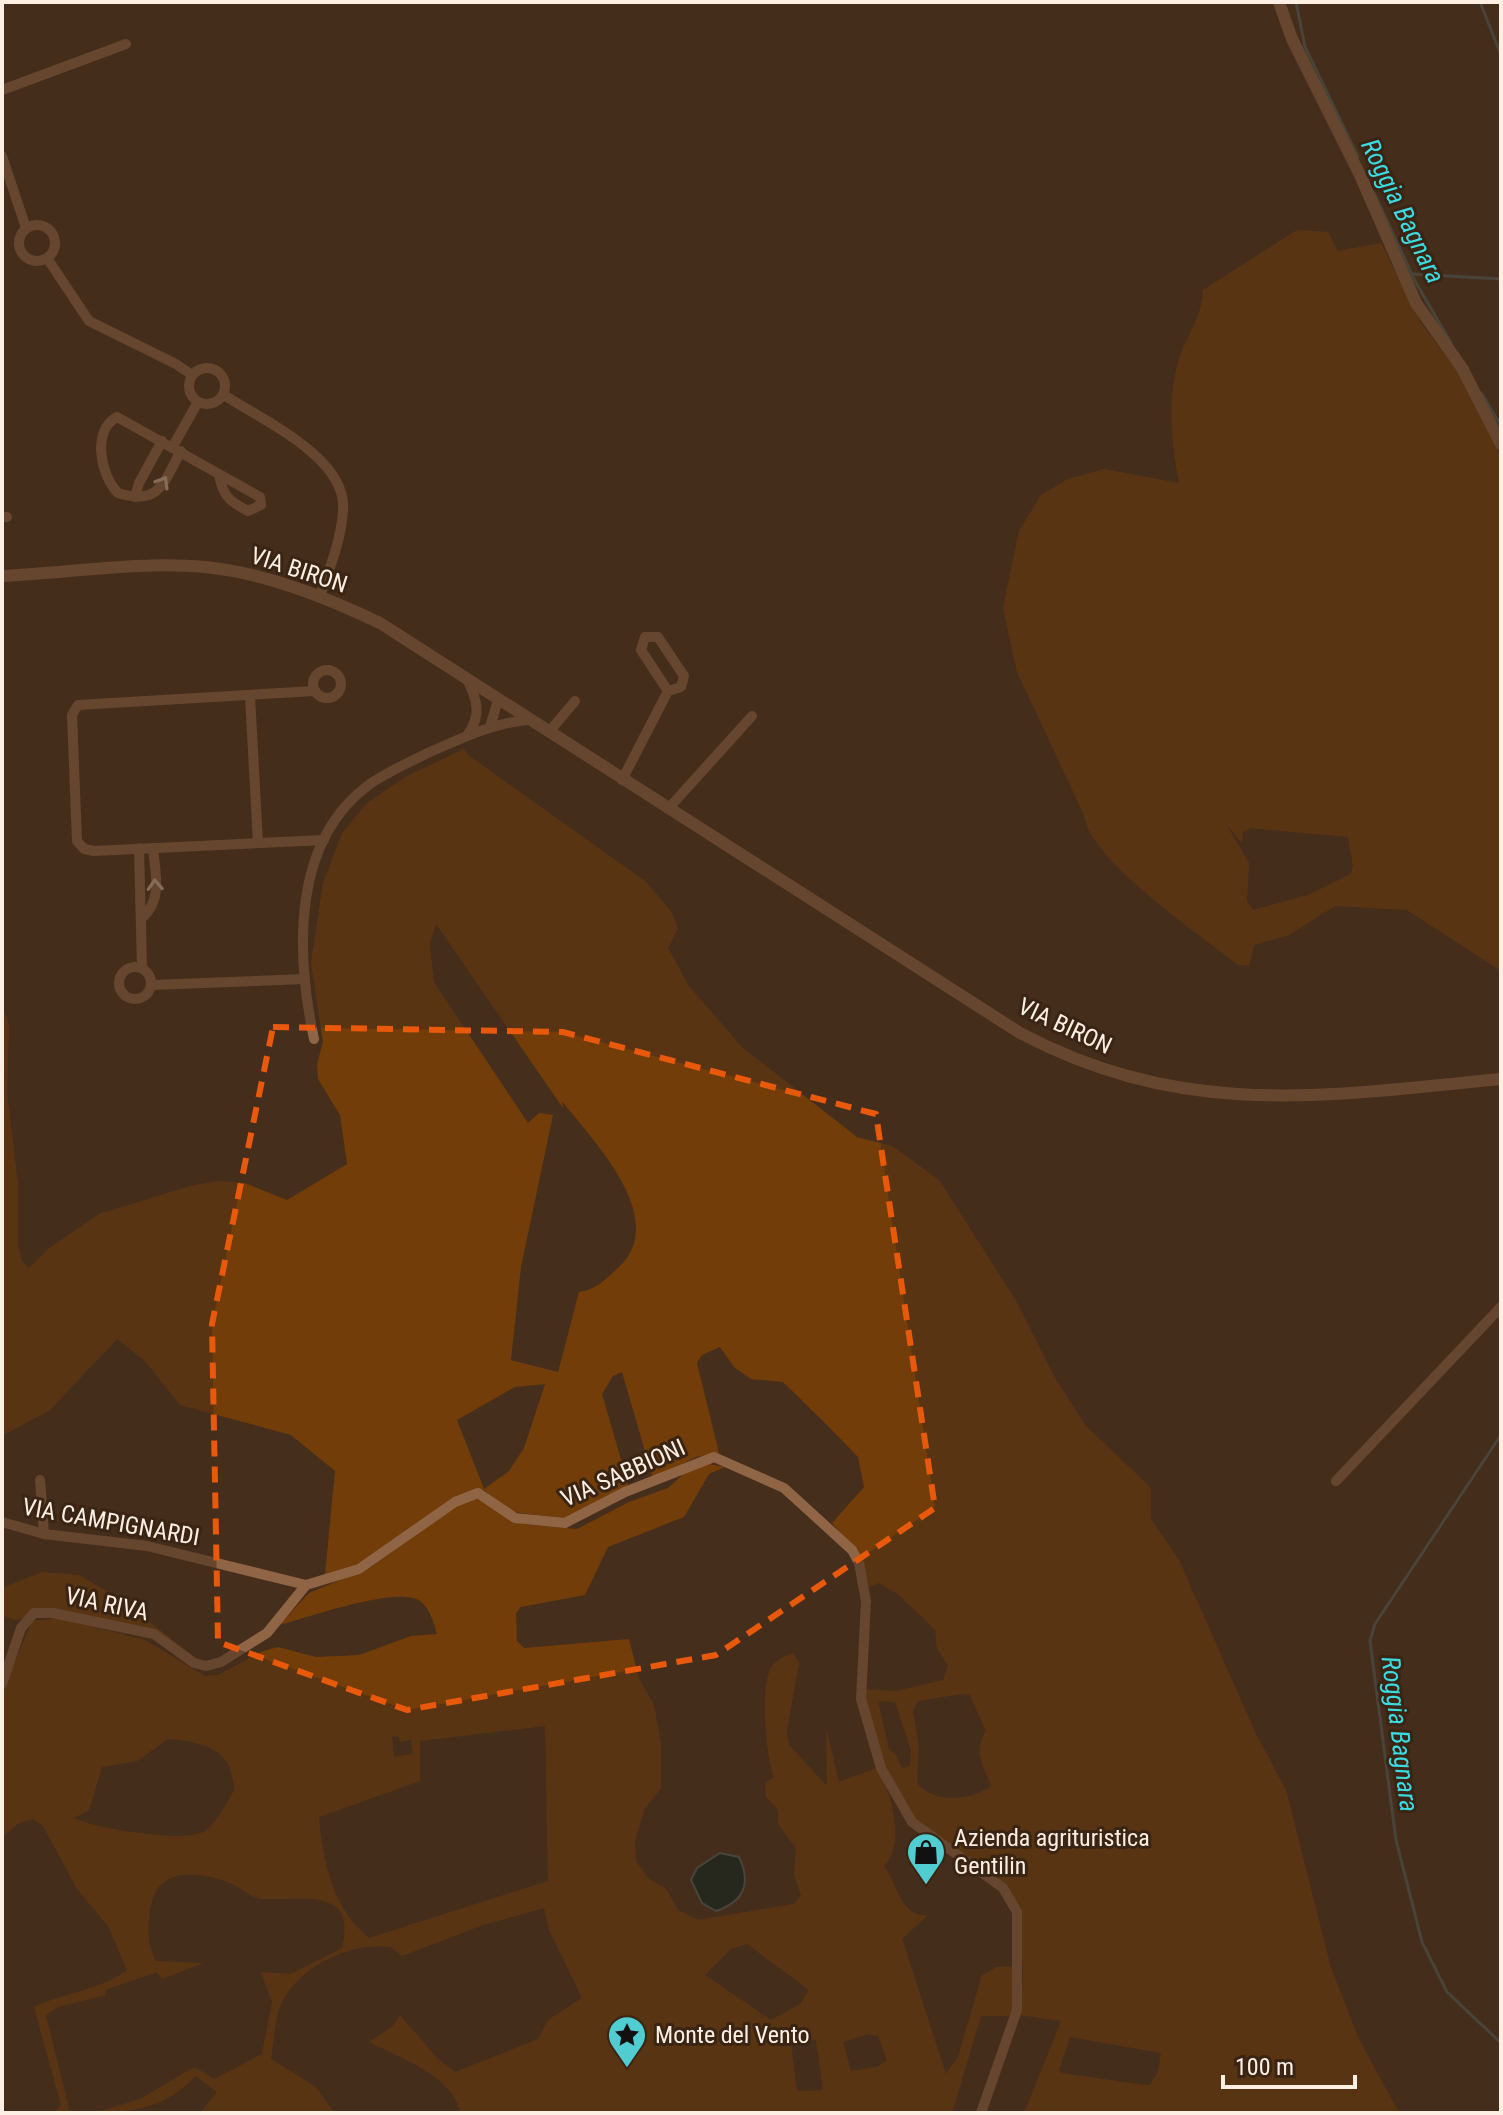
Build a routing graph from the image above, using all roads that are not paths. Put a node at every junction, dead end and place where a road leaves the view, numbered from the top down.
1 (1279, 2) edge
2 (126, 44) dead end
3 (2, 90) edge
4 (2, 156) edge
5 (26, 228) junction
6 (47, 258) junction
7 (192, 375) junction
8 (224, 395) junction
9 (198, 402) junction
10 (162, 441) junction
11 (1501, 444) edge
12 (177, 449) junction
13 (219, 475) dead end
14 (135, 497) junction
15 (2, 576) edge
16 (320, 595) junction
17 (466, 679) junction
18 (315, 691) dead end
19 (668, 691) junction
20 (250, 696) junction
21 (498, 700) junction
22 (575, 701) dead end
23 (478, 716) junction
24 (752, 716) dead end
25 (528, 720) junction
26 (490, 727) junction
27 (549, 732) junction
28 (467, 736) junction
29 (622, 780) junction
30 (668, 809) junction
31 (324, 840) junction
32 (258, 843) junction
33 (139, 848) junction
34 (153, 848) junction
35 (143, 917) junction
36 (142, 968) junction
37 (305, 979) junction
38 (152, 985) junction
39 (314, 1039) dead end
40 (1501, 1079) edge
41 (1501, 1307) edge
42 (40, 1480) dead end
43 (1336, 1481) dead end
44 (2, 1522) edge
45 (44, 1534) junction
46 (306, 1585) junction
47 (2, 1684) edge
48 (981, 2113) edge

1 - 11 street
2 - 3 street
4 - 5 street
5 - 6 street
5 - 6 street
6 - 7 street
7 - 8 street
7 - 9 street
8 - 9 street
8 - 16 street
9 - 12 street
10 - 12 street
10 - 14 street
10 - 14 street
12 - 13 street
14 -> 12 street
15 - 16 street, VIA BIRON
16 - 17 street, VIA BIRON
17 - 21 street, VIA BIRON
17 - 23 street
18 - 20 street
19 - 19 street
19 - 29 street
20 - 32 street
20 - 33 street
21 - 23 street
21 - 25 street, VIA BIRON
21 - 26 street
22 - 27 street
23 - 28 street
24 - 30 street
25 - 26 street
25 - 27 street, VIA BIRON
26 - 28 street
27 - 29 street, VIA BIRON
28 - 31 street
29 - 30 street, VIA BIRON
30 - 40 street, VIA BIRON
31 - 32 street
31 - 37 street
32 - 34 street
33 - 34 street
33 - 35 street
35 -> 34 street
35 - 36 street
36 - 38 street
36 - 38 street
37 - 38 street
37 - 39 street
41 - 43 street
42 - 45 street
44 - 45 street, VIA CAMPIGNARDI
45 - 46 street, VIA CAMPIGNARDI
46 - 47 street, VIA RIVA
46 - 48 street, VIA SABBIONI

